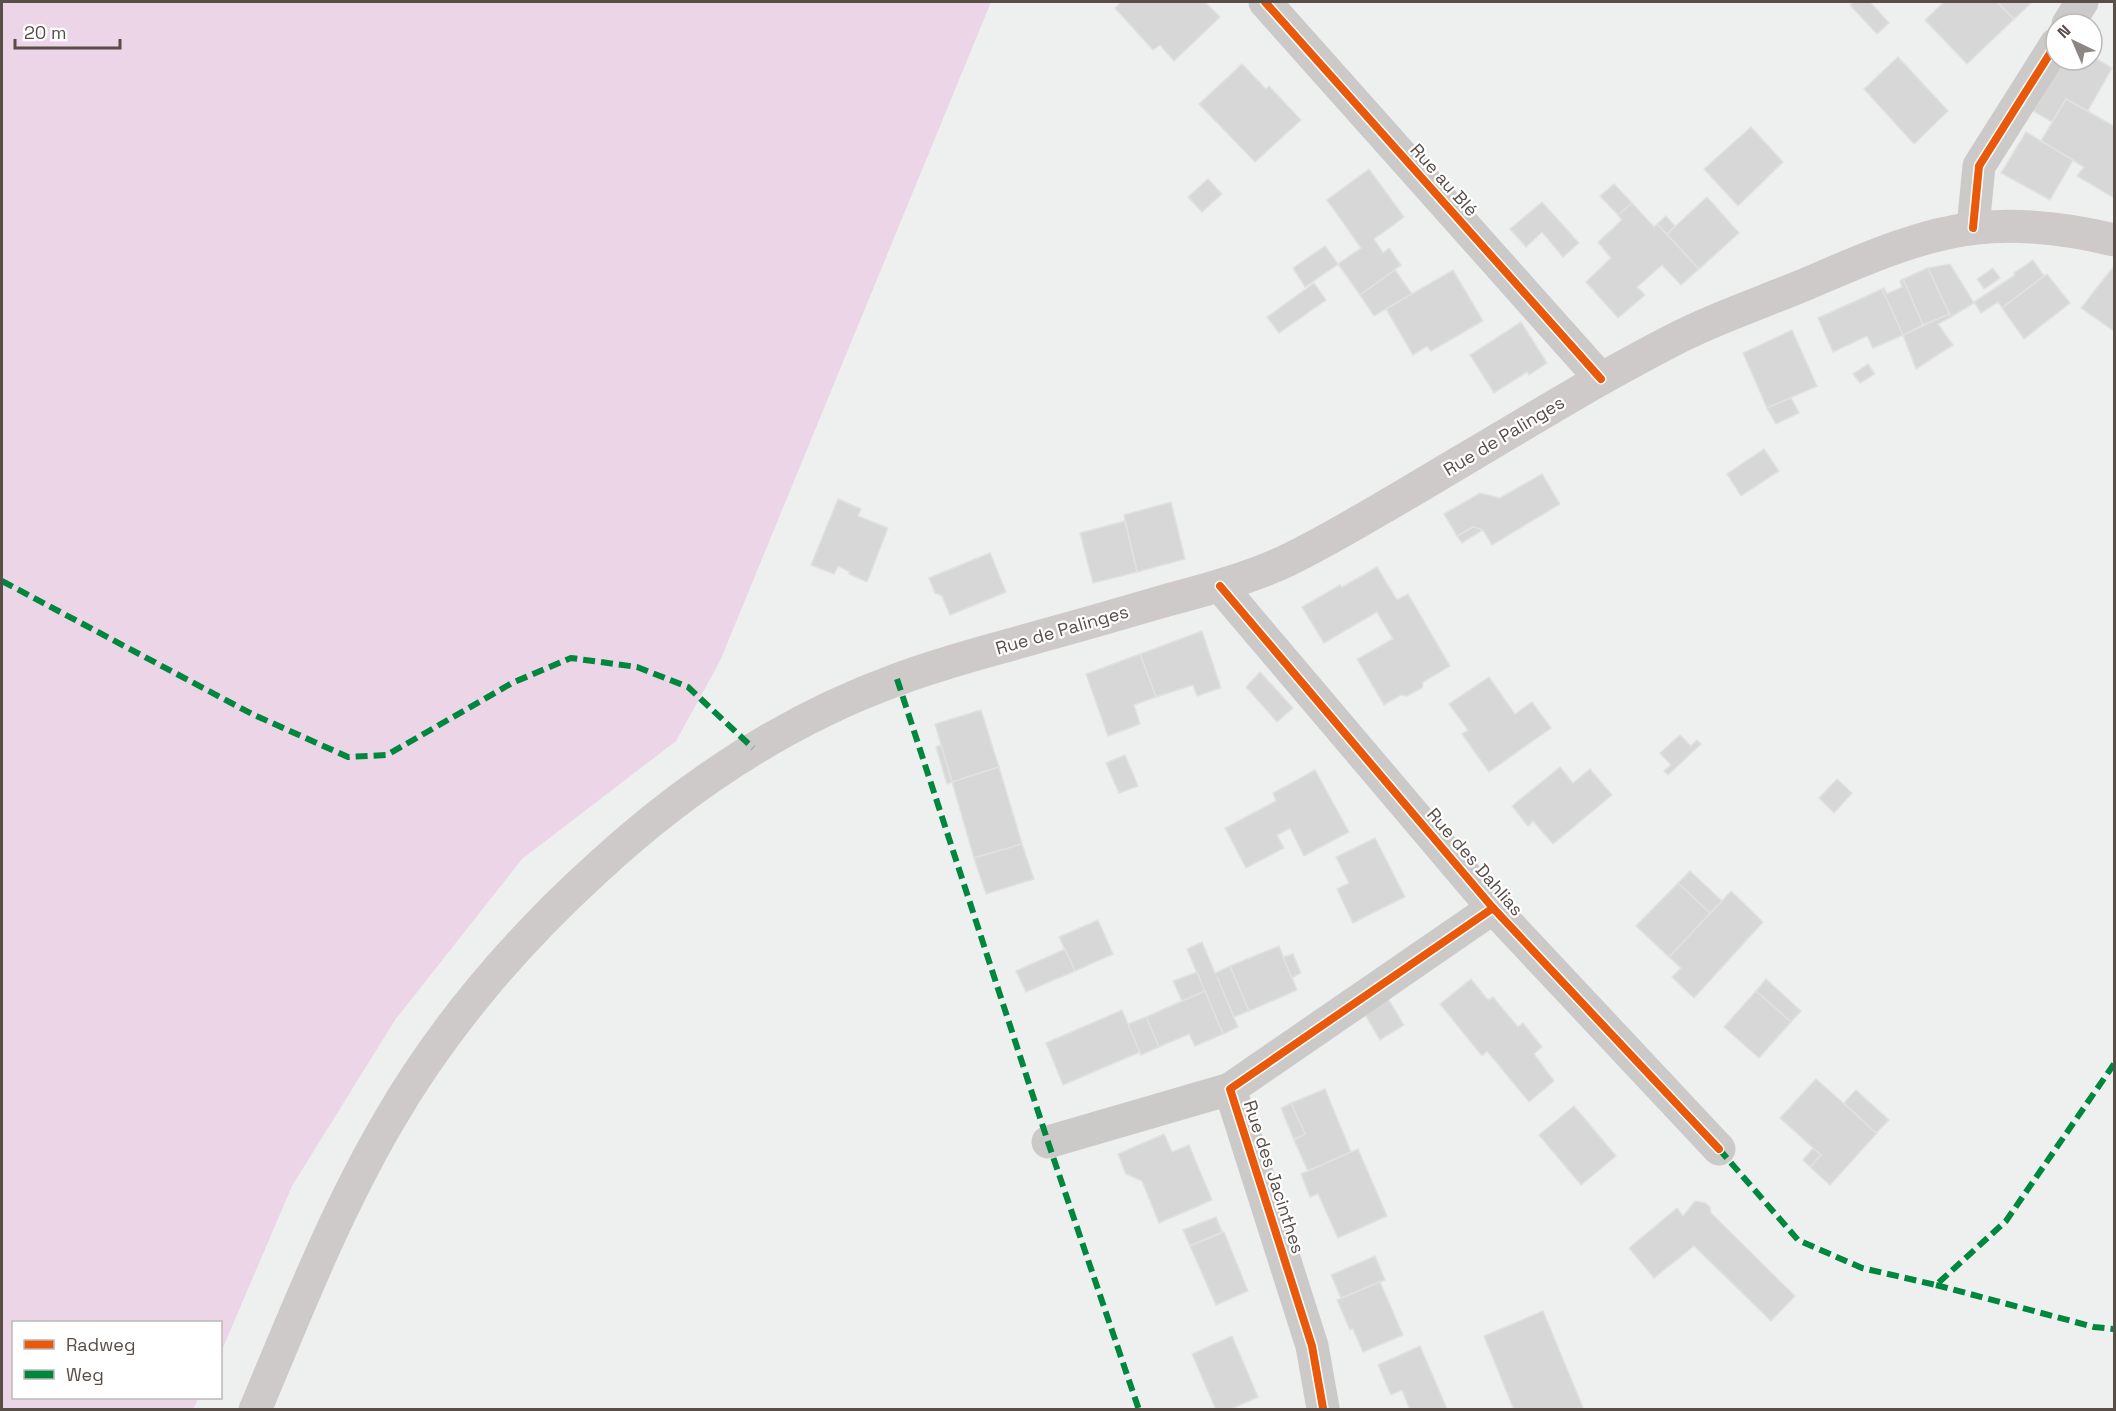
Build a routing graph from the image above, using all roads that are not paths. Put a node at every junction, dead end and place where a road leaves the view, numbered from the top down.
1 (1265, 2) edge
2 (2044, 63) edge
3 (1974, 228) junction
4 (2115, 240) edge
5 (1601, 379) junction
6 (1220, 586) junction
7 (1493, 908) junction
8 (1230, 1089) junction
9 (1048, 1142) dead end
10 (1719, 1149) dead end
11 (1323, 1408) dead end
12 (255, 1410) edge

1 - 5 street, Rue au Blé
2 - 3 street
3 - 4 main road, Rue de Palinges
3 - 5 main road, Rue de Palinges
5 - 6 main road, Rue de Palinges
6 - 7 street, Rue des Dahlias
6 - 12 main road, Rue de Palinges
7 - 8 street, Rue des Jacinthes
7 - 10 street, Rue des Dahlias
8 - 9 street, Rue des Jacinthes
8 - 11 street, Rue des Jacinthes

